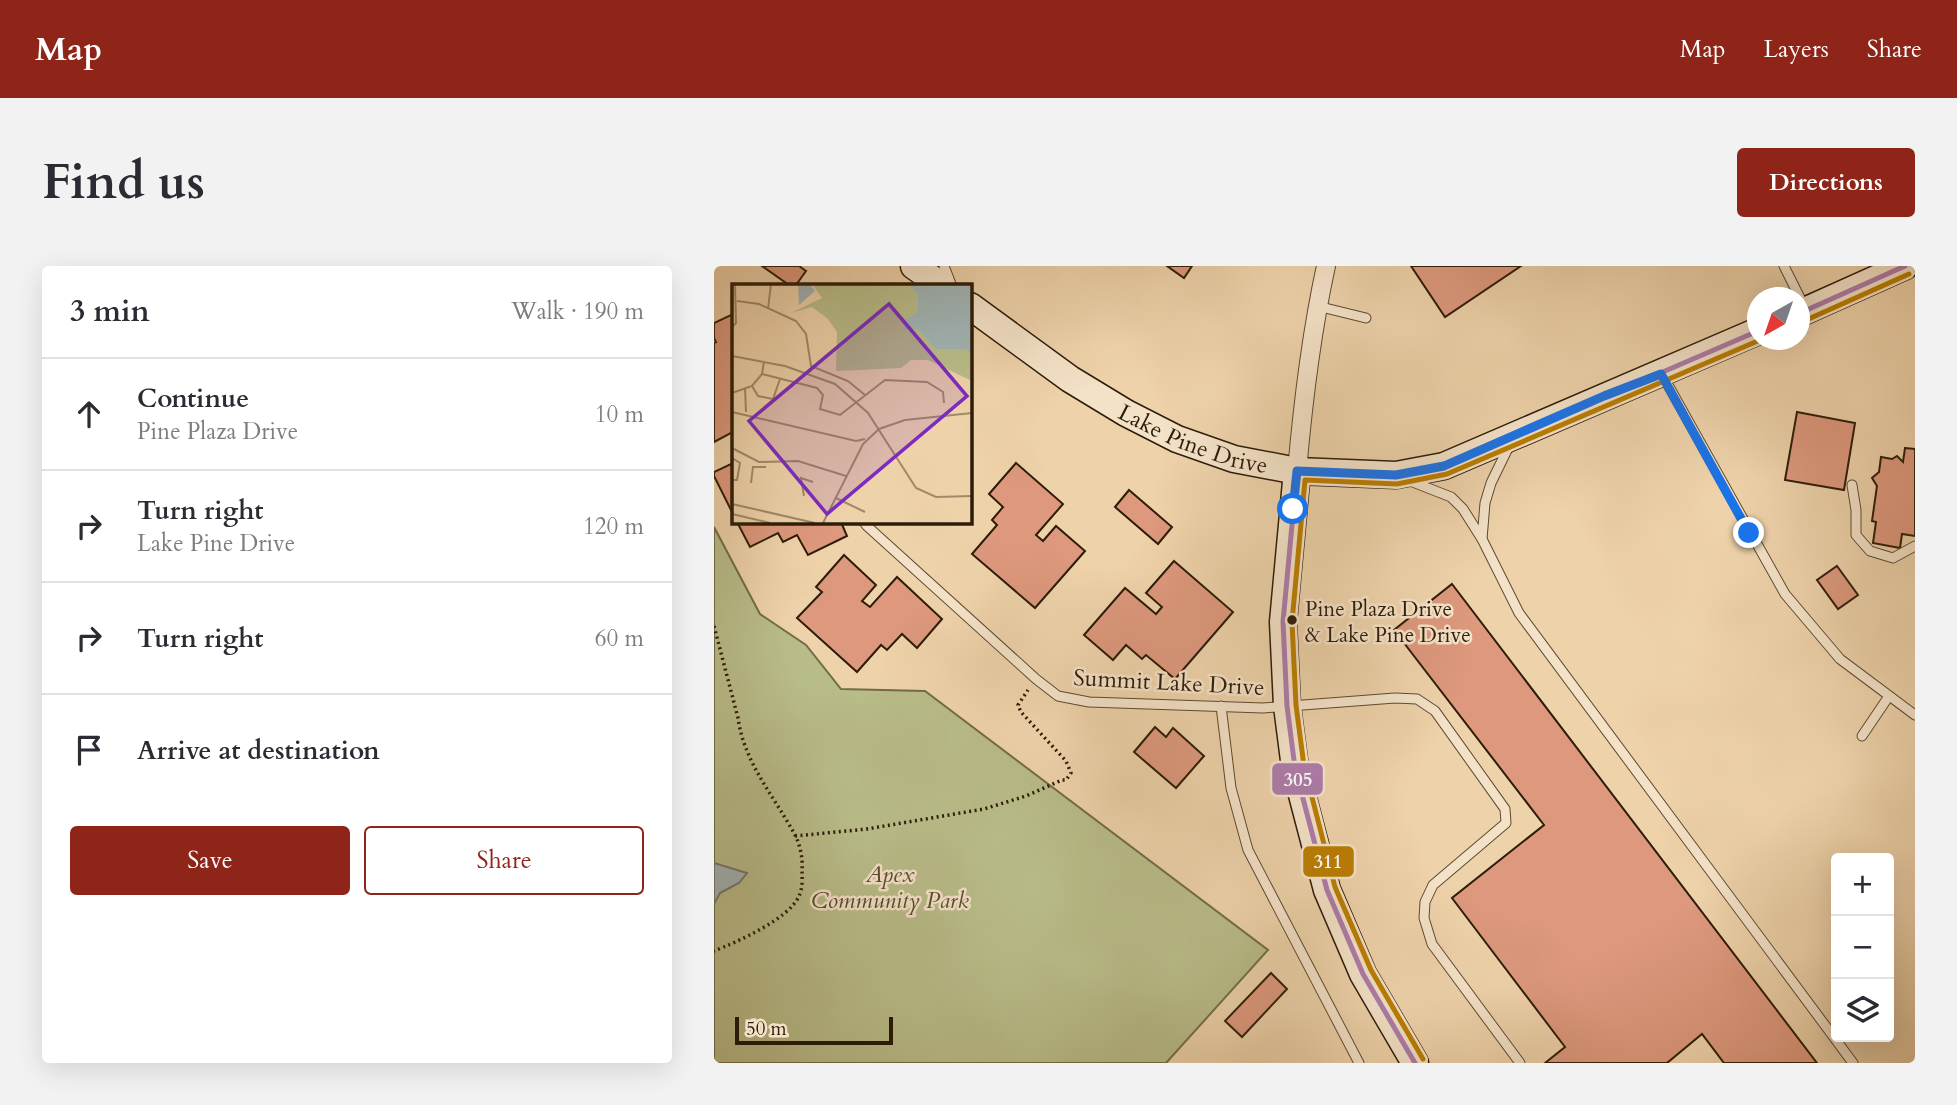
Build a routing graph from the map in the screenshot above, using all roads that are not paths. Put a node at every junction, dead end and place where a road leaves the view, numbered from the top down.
1 (914, 266) edge
2 (944, 266) edge
3 (1326, 266) edge
4 (1784, 266) edge
5 (1905, 266) edge
6 (940, 284) edge
7 (952, 284) edge
8 (1793, 287) edge
9 (1317, 306) junction
10 (971, 307) edge
11 (1810, 308) edge
12 (1366, 318) dead end
13 (1747, 336) edge
14 (1661, 374) junction
15 (1514, 437) junction
16 (1297, 471) junction
17 (1396, 475) junction
18 (1852, 485) dead end
19 (865, 523) edge
20 (1482, 538) junction
21 (1915, 546) edge
22 (1889, 696) junction
23 (1221, 706) junction
24 (1287, 706) junction
25 (1915, 715) edge
26 (1861, 736) dead end
27 (1359, 1063) edge
28 (1415, 1063) edge
29 (1520, 1063) edge
30 (1853, 1063) edge

1 - 6 main road
2 - 7 lane
3 - 9 street
4 - 8 lane
5 - 11 main road
9 - 12 lane
9 - 16 street
10 - 16 main road, Lake Pine Drive
13 - 14 main road, Lake Pine Drive
14 - 15 main road, Lake Pine Drive
14 - 22 lane
15 - 17 main road, Lake Pine Drive
15 - 20 lane
16 - 17 main road, Lake Pine Drive
16 - 24 main road
17 - 20 lane
18 - 21 lane
19 - 23 lane, Summit Lake Drive
20 - 30 lane
22 - 25 lane
22 - 26 lane
23 - 24 lane, Summit Lake Drive
23 - 27 lane
24 - 28 main road
24 - 29 lane, Summit Lake Drive

